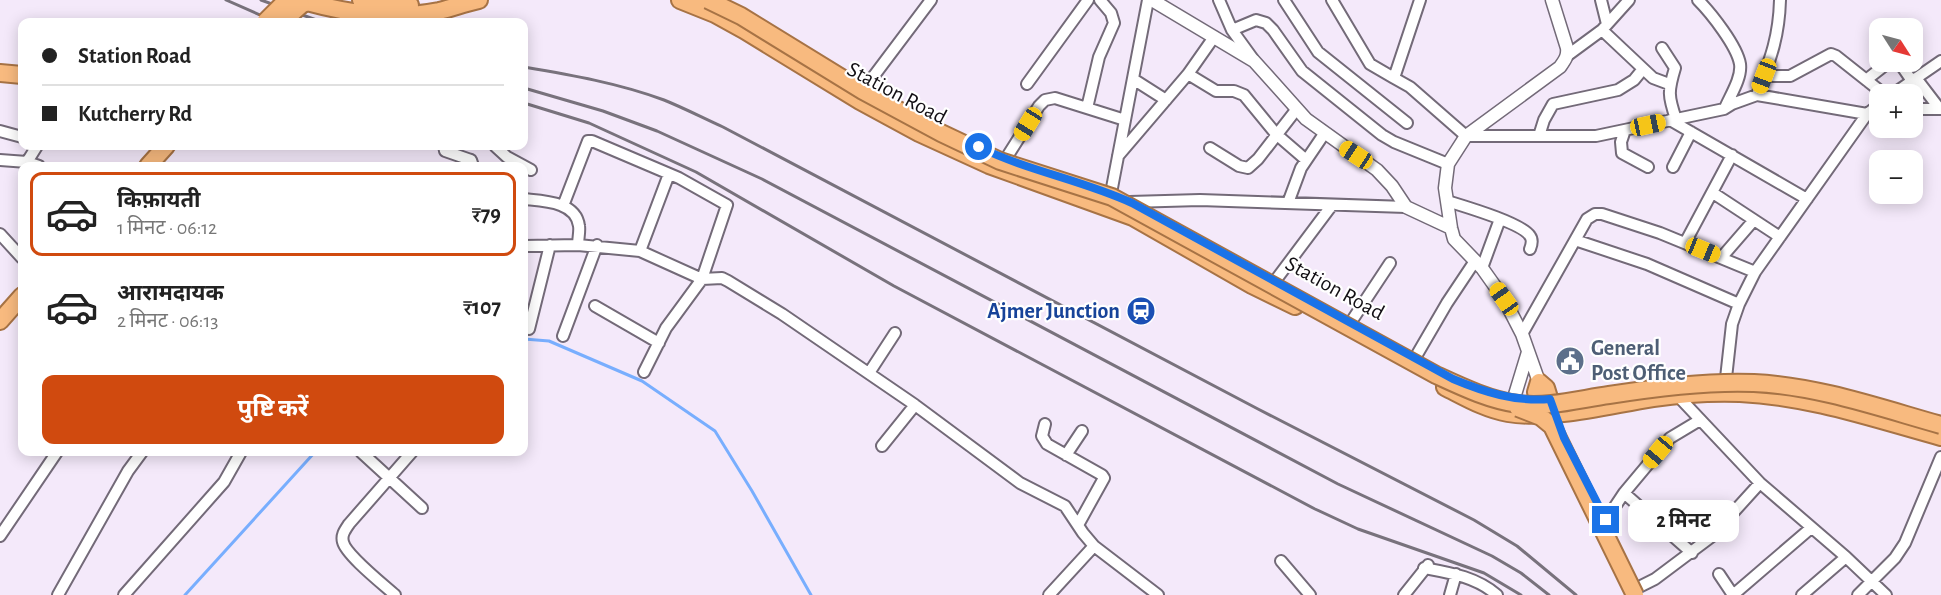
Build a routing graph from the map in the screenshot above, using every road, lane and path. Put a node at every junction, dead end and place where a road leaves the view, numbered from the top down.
1 (361, 0) edge
2 (440, 0) edge
3 (479, 0) edge
4 (680, 0) edge
5 (693, 0) edge
6 (708, 0) edge
7 (722, 0) edge
8 (931, 0) edge
9 (1088, 0) edge
10 (1100, 0) edge
11 (1150, 0) edge
12 (1219, 0) edge
13 (1284, 0) edge
14 (1332, 0) edge
15 (1420, 0) edge
16 (1552, 0) edge
17 (1601, 0) edge
18 (1629, 0) edge
19 (1698, 0) edge
20 (1780, 0) edge
21 (301, 3) edge
22 (273, 18) edge
23 (286, 18) edge
24 (1604, 27) junction
25 (1233, 30) junction
26 (1214, 37) junction
27 (1662, 48) dead end
28 (1568, 55) junction
29 (1254, 61) junction
30 (1941, 61) edge
31 (1643, 69) junction
32 (1876, 72) edge
33 (1907, 72) edge
34 (0, 73) edge
35 (1188, 74) junction
36 (18, 75) edge
37 (1764, 76) junction
38 (1394, 78) junction
39 (1132, 80) junction
40 (1866, 80) junction
41 (1914, 80) junction
42 (1027, 84) dead end
43 (1670, 84) junction
44 (1871, 84) edge
45 (1908, 84) edge
46 (867, 85) junction
47 (1757, 95) junction
48 (1166, 100) junction
49 (1087, 108) junction
50 (1724, 109) junction
51 (1923, 109) edge
52 (1940, 109) edge
53 (1296, 110) junction
54 (1867, 114) joint
55 (1125, 120) junction
56 (1673, 120) junction
57 (1407, 123) dead end
58 (1625, 130) junction
59 (0, 131) edge
60 (1691, 132) junction
61 (1276, 134) junction
62 (1324, 134) junction
63 (18, 136) edge
64 (1466, 136) junction
65 (1539, 136) junction
66 (1210, 148) dead end
67 (34, 150) edge
68 (162, 150) edge
69 (445, 150) edge
70 (500, 150) edge
71 (1732, 155) junction
72 (1117, 157) junction
73 (1305, 159) junction
74 (0, 160) edge
75 (1005, 160) junction
76 (27, 162) joint
77 (152, 162) edge
78 (472, 162) edge
79 (517, 162) edge
80 (1448, 164) junction
81 (1648, 167) dead end
82 (1673, 167) dead end
83 (528, 168) edge
84 (531, 170) dead end
85 (669, 174) junction
86 (1111, 193) junction
87 (1713, 193) junction
88 (528, 199) edge
89 (1807, 199) junction
90 (1447, 201) junction
91 (1130, 202) junction
92 (1288, 203) junction
93 (1332, 205) junction
94 (563, 206) junction
95 (1406, 207) junction
96 (1500, 219) junction
97 (1754, 220) junction
98 (1451, 228) junction
99 (0, 234) edge
100 (1780, 237) junction
101 (1575, 240) junction
102 (1685, 243) junction
103 (578, 244) junction
104 (550, 245) junction
105 (597, 245) junction
106 (528, 246) edge
107 (1530, 249) dead end
108 (640, 251) junction
109 (18, 254) edge
110 (1721, 258) junction
111 (1390, 263) dead end
112 (1479, 265) junction
113 (1755, 272) junction
114 (702, 279) junction
115 (1275, 281) junction
116 (18, 301) edge
117 (1739, 304) junction
118 (595, 306) dead end
119 (0, 321) edge
120 (1351, 322) junction
121 (529, 329) dead end
122 (895, 333) dead end
123 (1522, 334) junction
124 (563, 336) dead end
125 (659, 344) junction
126 (1528, 352) junction
127 (1415, 358) junction
128 (644, 372) dead end
129 (869, 373) junction
130 (1539, 382) joint
131 (1725, 386) junction
132 (1678, 396) junction
133 (915, 405) junction
134 (1512, 406) junction
135 (1543, 408) junction
136 (1700, 420) junction
137 (1941, 423) edge
138 (1045, 424) dead end
139 (1082, 431) dead end
140 (1941, 432) edge
141 (1941, 437) edge
142 (882, 446) dead end
143 (1066, 455) junction
144 (54, 456) edge
145 (139, 456) edge
146 (239, 456) edge
147 (365, 456) edge
148 (409, 456) edge
149 (1941, 457) edge
150 (389, 479) junction
151 (1760, 483) junction
152 (1624, 493) junction
153 (422, 508) dead end
154 (1606, 520) junction
155 (1078, 525) junction
156 (1811, 528) junction
157 (0, 536) edge
158 (1094, 546) junction
159 (1692, 553) junction
160 (1846, 557) junction
161 (1281, 561) dead end
162 (1456, 574) junction
163 (1719, 574) dead end
164 (1871, 582) junction
165 (1636, 593) edge
166 (58, 595) edge
167 (124, 595) edge
168 (395, 595) edge
169 (1049, 595) edge
170 (1158, 595) edge
171 (1310, 595) edge
172 (1404, 595) edge
173 (1450, 595) edge
174 (1497, 595) edge
175 (1733, 595) edge
176 (1802, 595) edge
177 (1857, 595) edge
178 (1886, 595) edge

1 - 2 highway
3 - 21 highway
4 - 134 highway, Station Road
5 - 135 highway, bridge
6 - 137 highway, bridge
7 - 46 highway, Station Road
8 - 46 street
9 - 42 street
10 - 49 street
11 - 26 street
11 - 39 street
12 - 25 street
13 - 57 street
14 - 38 street
15 - 38 street
16 - 28 street
17 - 24 street
18 - 24 street
19 - 50 street
20 - 37 street
21 - 22 highway, bridge
21 - 23 highway, bridge
24 - 28 street
24 - 31 street
25 - 29 street
25 - 80 street
26 - 29 street
26 - 35 street
27 - 43 street
28 - 64 street
29 - 53 street
30 - 41 street
31 - 43 street
31 - 65 street
32 - 40 street
33 - 41 street
34 - 36 highway
35 - 48 street
35 - 61 street
37 - 40 street
37 - 47 street
38 - 64 street
39 - 48 street
39 - 55 street
40 - 44 street
41 - 45 street
41 - 52 street
43 - 56 street
46 - 75 highway, Station Road
47 - 50 street
47 - 54 street
48 - 72 street
49 - 55 street
49 - 75 street
50 - 56 street
51 - 52 street
53 - 61 street
53 - 62 street
54 - 89 street
55 - 72 street
56 - 58 street
56 - 60 street
58 - 65 street
58 - 81 street
59 - 63 street
60 - 71 street
60 - 82 street
61 - 66 street
61 - 73 street
62 - 73 street
62 - 95 street
64 - 65 street
64 - 80 street
67 - 76 street
68 - 77 highway
69 - 78 street
70 - 79 street
71 - 87 street
71 - 89 street
72 - 86 street
73 - 92 street
74 - 76 street
75 - 86 highway, Station Road
80 - 90 street
83 - 84 street
85 - 94 street
85 - 108 street
85 - 114 street
86 - 91 highway, Station Road
87 - 97 street
87 - 102 street
88 - 94 street
89 - 100 street
90 - 96 street
90 - 98 street
91 - 92 street
91 - 115 highway, Station Road
92 - 93 street
93 - 95 street
93 - 115 street
94 - 103 street
95 - 98 street
96 - 107 street
96 - 112 street
97 - 100 street
97 - 110 street
98 - 112 street
99 - 109 street
100 - 113 street
101 - 102 street
101 - 117 street
101 - 123 street
102 - 110 street
103 - 104 street
103 - 105 street
104 - 106 street
104 - 121 street
105 - 108 street
105 - 124 street
108 - 114 street
110 - 113 street
111 - 120 street
112 - 123 street
112 - 127 street
113 - 117 street
114 - 125 street
114 - 129 street
115 - 120 highway, Station Road
116 - 119 highway
117 - 131 street
118 - 125 street
120 - 127 highway, Station Road
122 - 129 street
123 - 126 street
125 - 128 street
126 - 130 street
126 - 134 street
127 - 134 highway, Station Road
129 - 133 street
130 - 135 highway
131 - 132 highway
131 - 135 highway
131 - 137 highway
131 - 141 highway
132 - 135 highway
132 - 136 street
133 - 142 street
133 - 155 street
134 - 135 highway, Station Road
135 - 140 highway, bridge
135 - 154 highway
135 - 165 highway, bridge
136 - 151 street
136 - 152 street
138 - 143 street
139 - 143 street
143 - 155 street
144 - 157 street
145 - 166 street
146 - 167 street
147 - 150 street
148 - 150 street
149 - 164 street
150 - 153 street
150 - 168 street
151 - 156 street
151 - 159 street
152 - 154 street
152 - 159 street
154 - 165 highway
155 - 158 street
156 - 160 street
156 - 175 street
158 - 169 street
158 - 170 street
159 - 165 street
160 - 164 street
160 - 176 street
161 - 171 street
162 - 172 street
162 - 173 street
162 - 174 street
163 - 175 street
164 - 177 street
164 - 178 street

